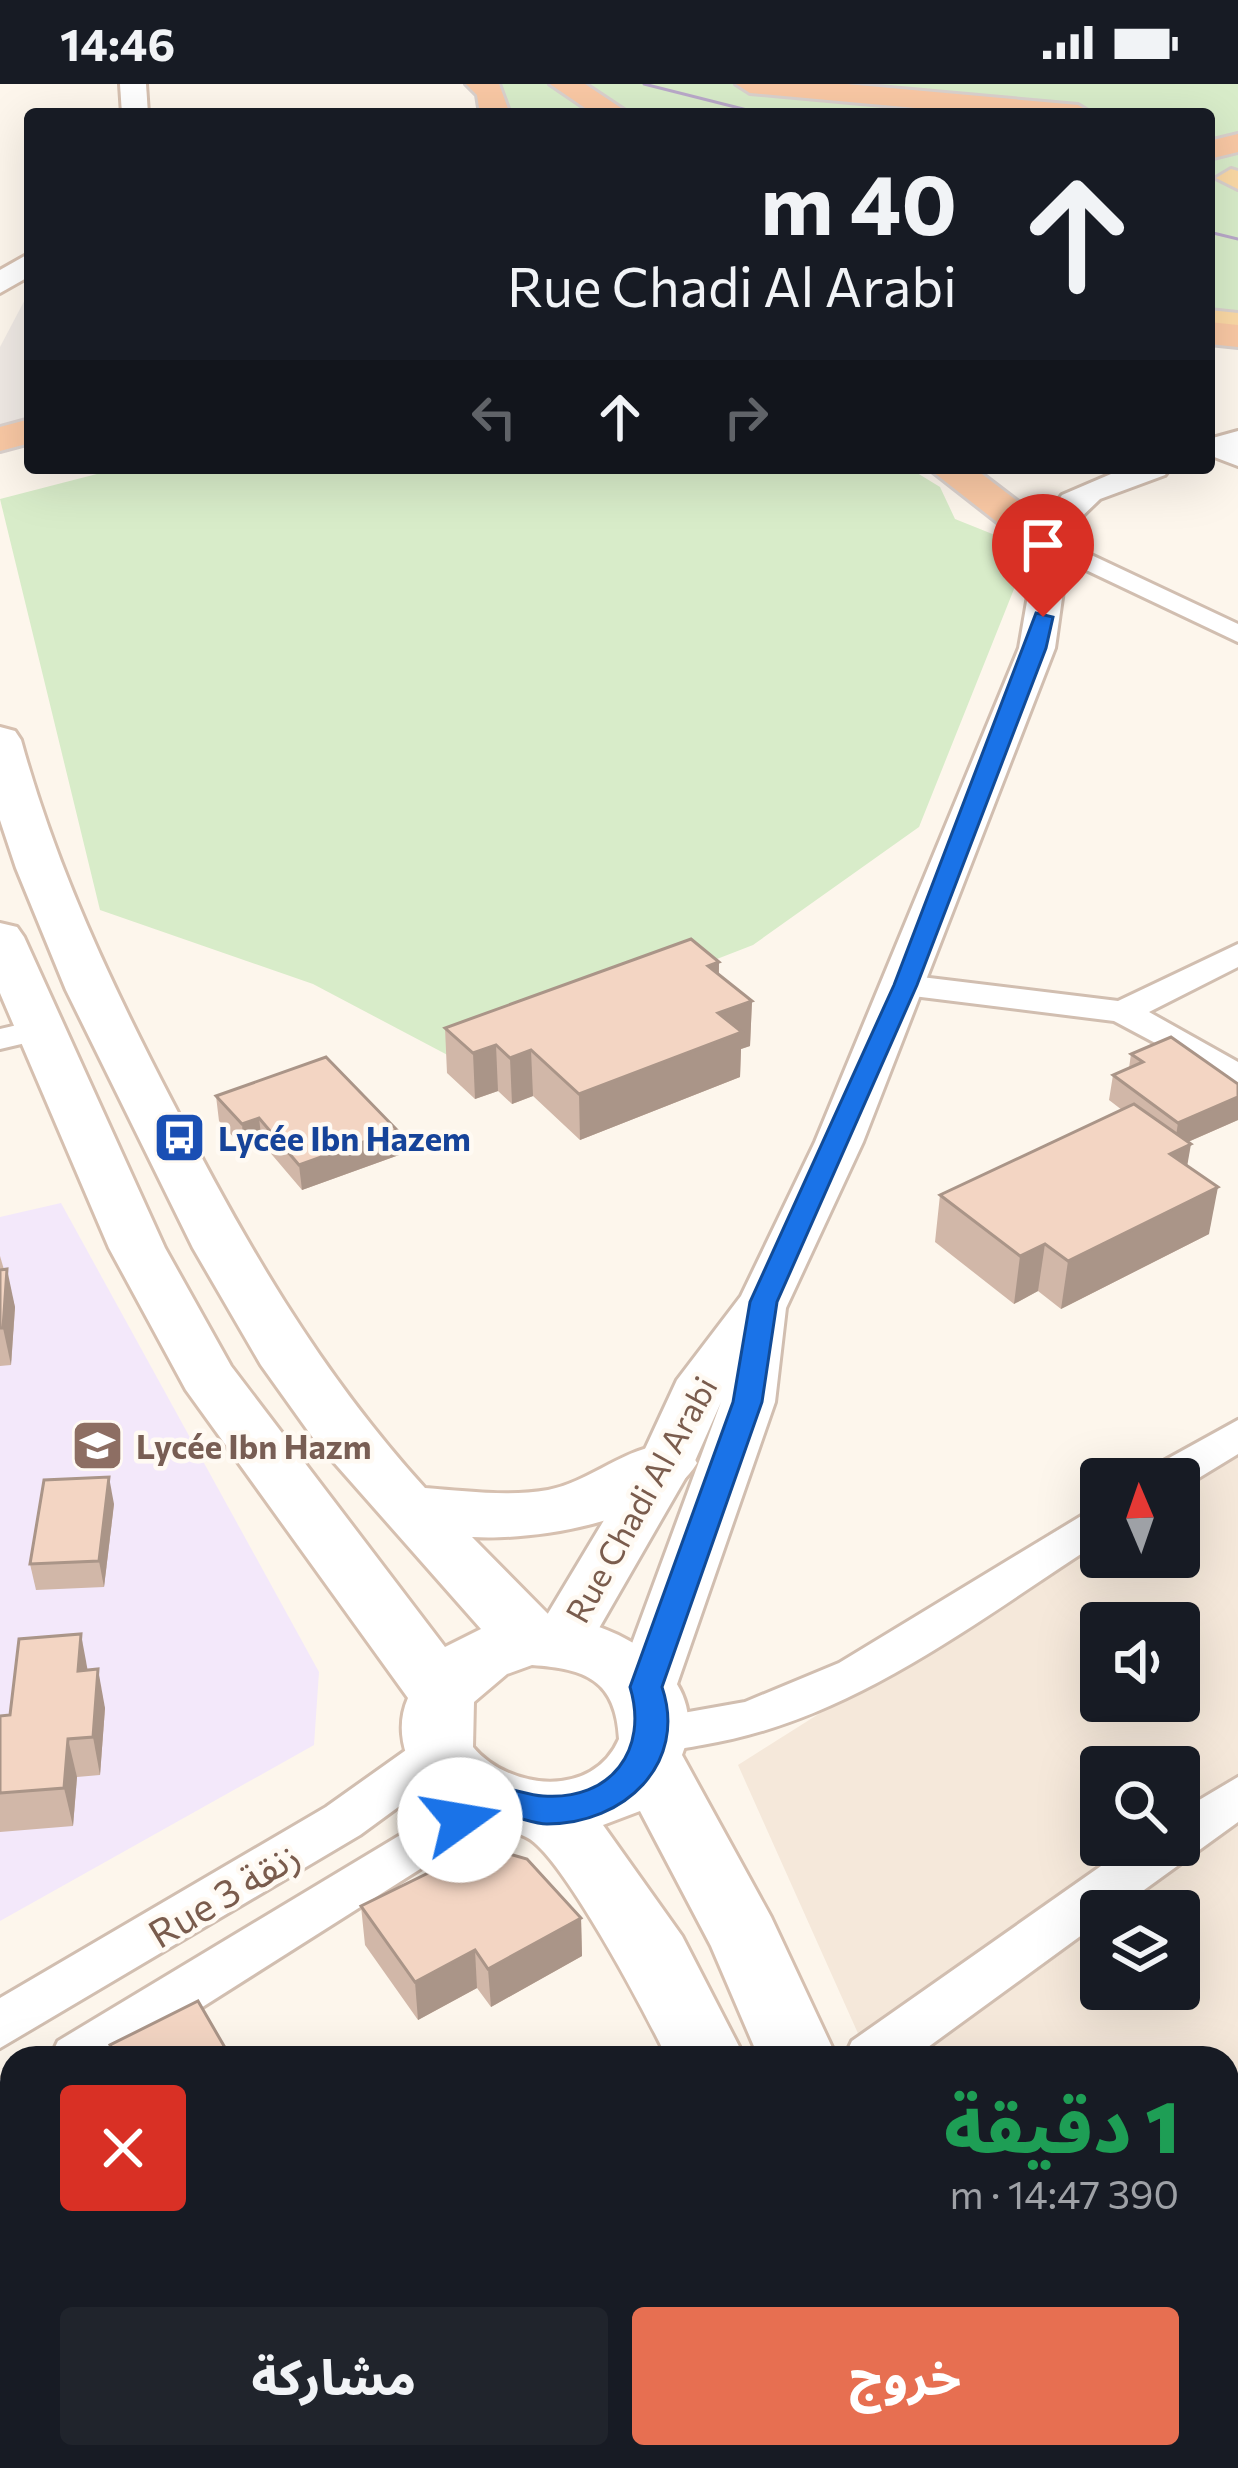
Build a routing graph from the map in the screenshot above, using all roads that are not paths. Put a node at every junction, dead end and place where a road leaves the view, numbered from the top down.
1 (564, 84) edge
2 (747, 84) edge
3 (605, 108) edge
4 (890, 108) edge
5 (1012, 108) edge
6 (956, 474) edge
7 (1140, 474) edge
8 (1053, 545) junction
9 (1238, 634) edge
10 (0, 740) edge
11 (0, 938) edge
12 (1238, 954) edge
13 (905, 985) junction
14 (1123, 1012) junction
15 (16, 1022) edge
16 (1238, 1076) edge
17 (764, 1302) junction
18 (1238, 1433) edge
19 (1199, 1458) edge
20 (666, 1463) junction
21 (412, 1509) junction
22 (1080, 1533) edge
23 (547, 1640) junction
24 (441, 1723) junction
25 (649, 1726) junction
26 (519, 1805) junction
27 (1140, 1866) edge
28 (0, 2026) edge
29 (98, 2046) edge
30 (701, 2046) edge
31 (793, 2046) edge
32 (888, 2046) edge

1 - 3 highway
2 - 4 highway
2 - 5 highway
6 - 8 highway
7 - 8 street, Rue Chadi Al Arabi
8 - 9 street
8 - 13 street, Rue Chadi Al Arabi
10 - 21 main road
11 - 15 main road
12 - 14 street
13 - 14 street
13 - 17 street, Rue Chadi Al Arabi
14 - 16 street
15 - 24 main road
17 - 20 street, Rue Chadi Al Arabi
17 - 25 street, Rue Chadi Al Arabi
18 - 19 street
20 - 21 main road
20 - 23 street, Rue Chadi Al Arabi
21 - 23 main road
22 - 25 street
23 - 24 main road
23 - 25 main road
24 - 26 main road
24 - 28 street, Rue 3 زنقة
25 - 26 main road
25 - 31 main road
26 - 29 street, Rue 3 زنقة
26 - 30 main road
27 - 32 street

